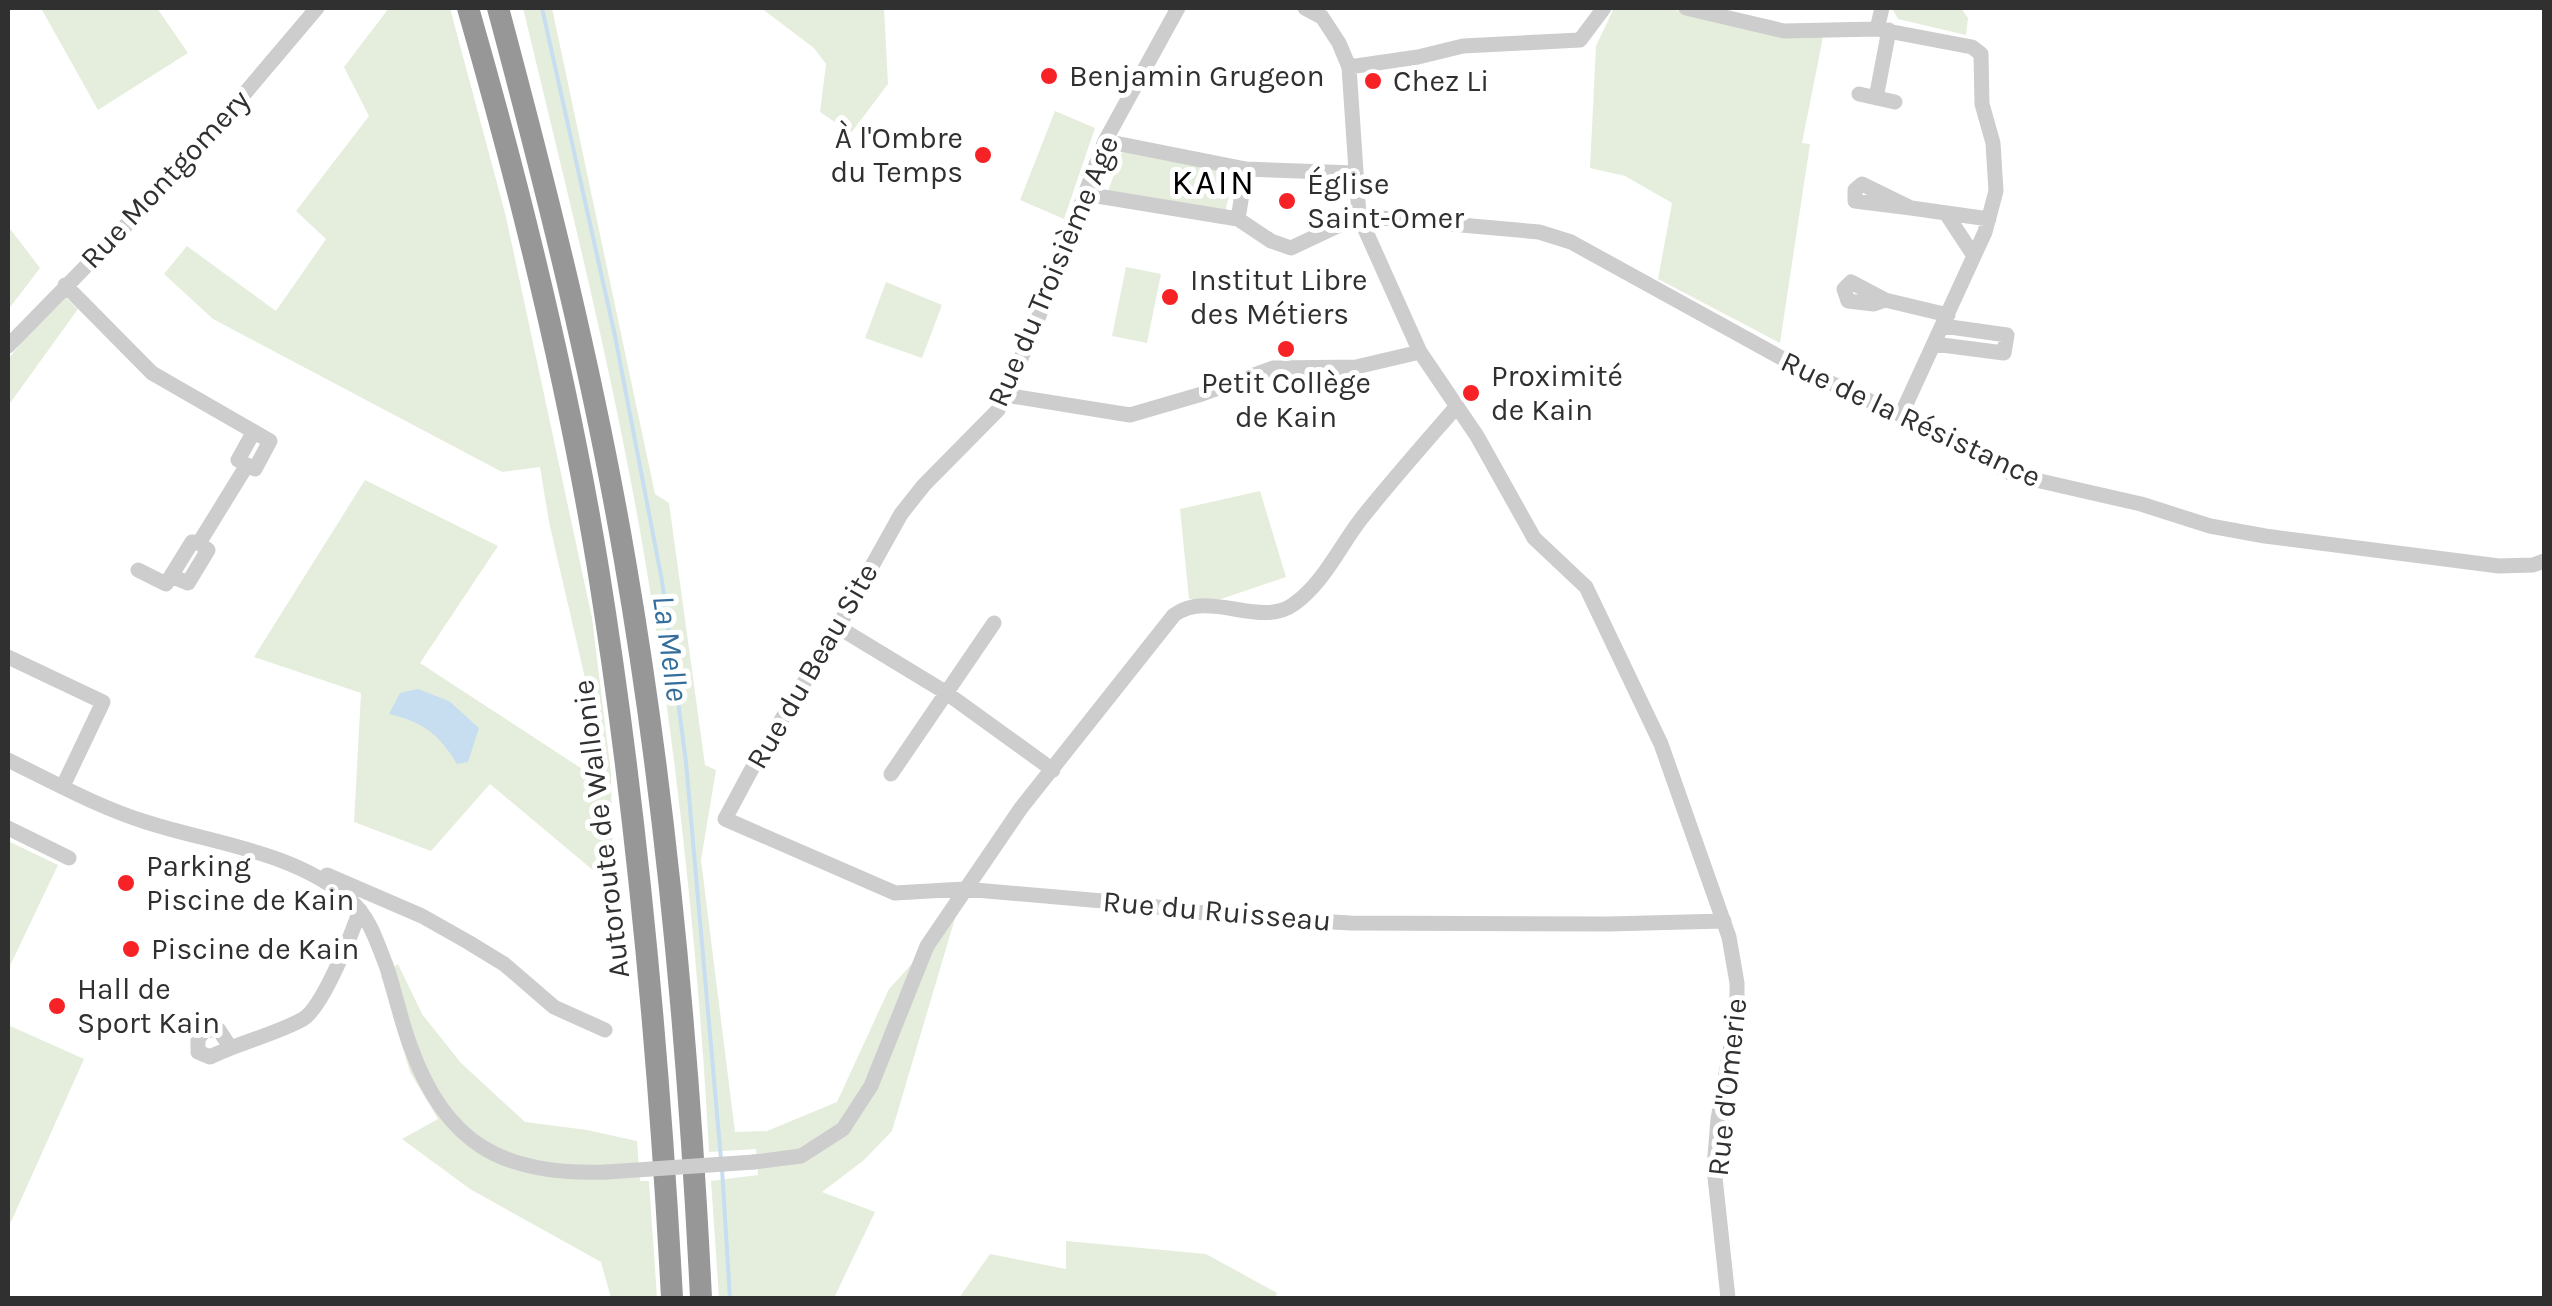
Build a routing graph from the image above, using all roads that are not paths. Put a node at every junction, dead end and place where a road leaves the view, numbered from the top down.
1 (318, 8) edge
2 (468, 8) edge
3 (498, 8) edge
4 (1178, 8) edge
5 (1305, 8) edge
6 (1604, 8) edge
7 (1686, 8) edge
8 (1882, 8) edge
9 (1883, 29) junction
10 (1350, 67) junction
11 (1895, 102) dead end
12 (1105, 141) junction
13 (1246, 169) junction
14 (1355, 173) junction
15 (1085, 194) junction
16 (1910, 208) dead end
17 (1947, 215) junction
18 (1359, 216) junction
19 (1989, 219) junction
20 (1241, 221) junction
21 (1974, 256) junction
22 (64, 285) junction
23 (1885, 300) dead end
24 (1945, 320) junction
25 (1934, 344) junction
26 (8, 346) edge
27 (1420, 352) junction
28 (1005, 395) junction
29 (1457, 406) junction
30 (1902, 416) junction
31 (901, 514) joint
32 (2544, 561) edge
33 (138, 570) dead end
34 (994, 623) dead end
35 (838, 627) junction
36 (8, 656) edge
37 (946, 692) junction
38 (8, 760) edge
39 (1053, 770) junction
40 (891, 774) dead end
41 (63, 786) junction
42 (725, 819) joint
43 (8, 828) edge
44 (69, 858) dead end
45 (311, 873) junction
46 (964, 889) junction
47 (383, 899) junction
48 (364, 914) junction
49 (1727, 929) junction
50 (605, 1030) dead end
51 (230, 1047) dead end
52 (672, 1298) edge
53 (701, 1298) edge
54 (1728, 1298) edge

1 - 22 street, Rue Montgomery
2 - 52 highway, Autoroute de Wallonie
3 - 53 highway, Autoroute de Wallonie
4 - 12 street, Rue du Troisième Age
5 - 10 street
6 - 10 street
7 - 9 street
8 - 9 street
9 - 11 street
9 - 19 street
10 - 14 street, Rue d'Omerie
12 - 13 street
12 - 15 street, Rue du Troisième Age
13 - 14 street
13 - 20 street
14 - 18 street, Rue d'Omerie
15 - 20 street
15 - 28 street, Rue du Troisième Age
16 - 17 street
17 - 19 street
17 - 21 street
18 - 20 street
18 - 27 street, Rue d'Omerie
18 - 30 street, Rue de la Résistance
19 - 21 street
21 - 24 street
22 - 26 street, Rue Montgomery
22 - 33 street
23 - 24 street
24 - 25 street
24 - 25 street
25 - 30 street
27 - 28 street
27 - 29 street, Rue d'Omerie
28 - 31 street, Rue du Troisième Age
29 - 39 street
29 - 49 street, Rue d'Omerie
30 - 32 street, Rue de la Résistance
31 - 35 street, Rue du Beau Site
34 - 37 street
35 - 37 street
35 - 42 street, Rue du Beau Site
36 - 41 street
37 - 39 street
37 - 40 street
38 - 41 street
39 - 46 street
41 - 45 street
42 - 46 street, Rue du Ruisseau
43 - 44 street
45 - 47 street
45 - 48 street
46 - 48 street, bridge
46 - 49 street, Rue du Ruisseau
47 - 48 street
47 - 50 street
48 - 51 street
49 - 54 street, Rue d'Omerie

